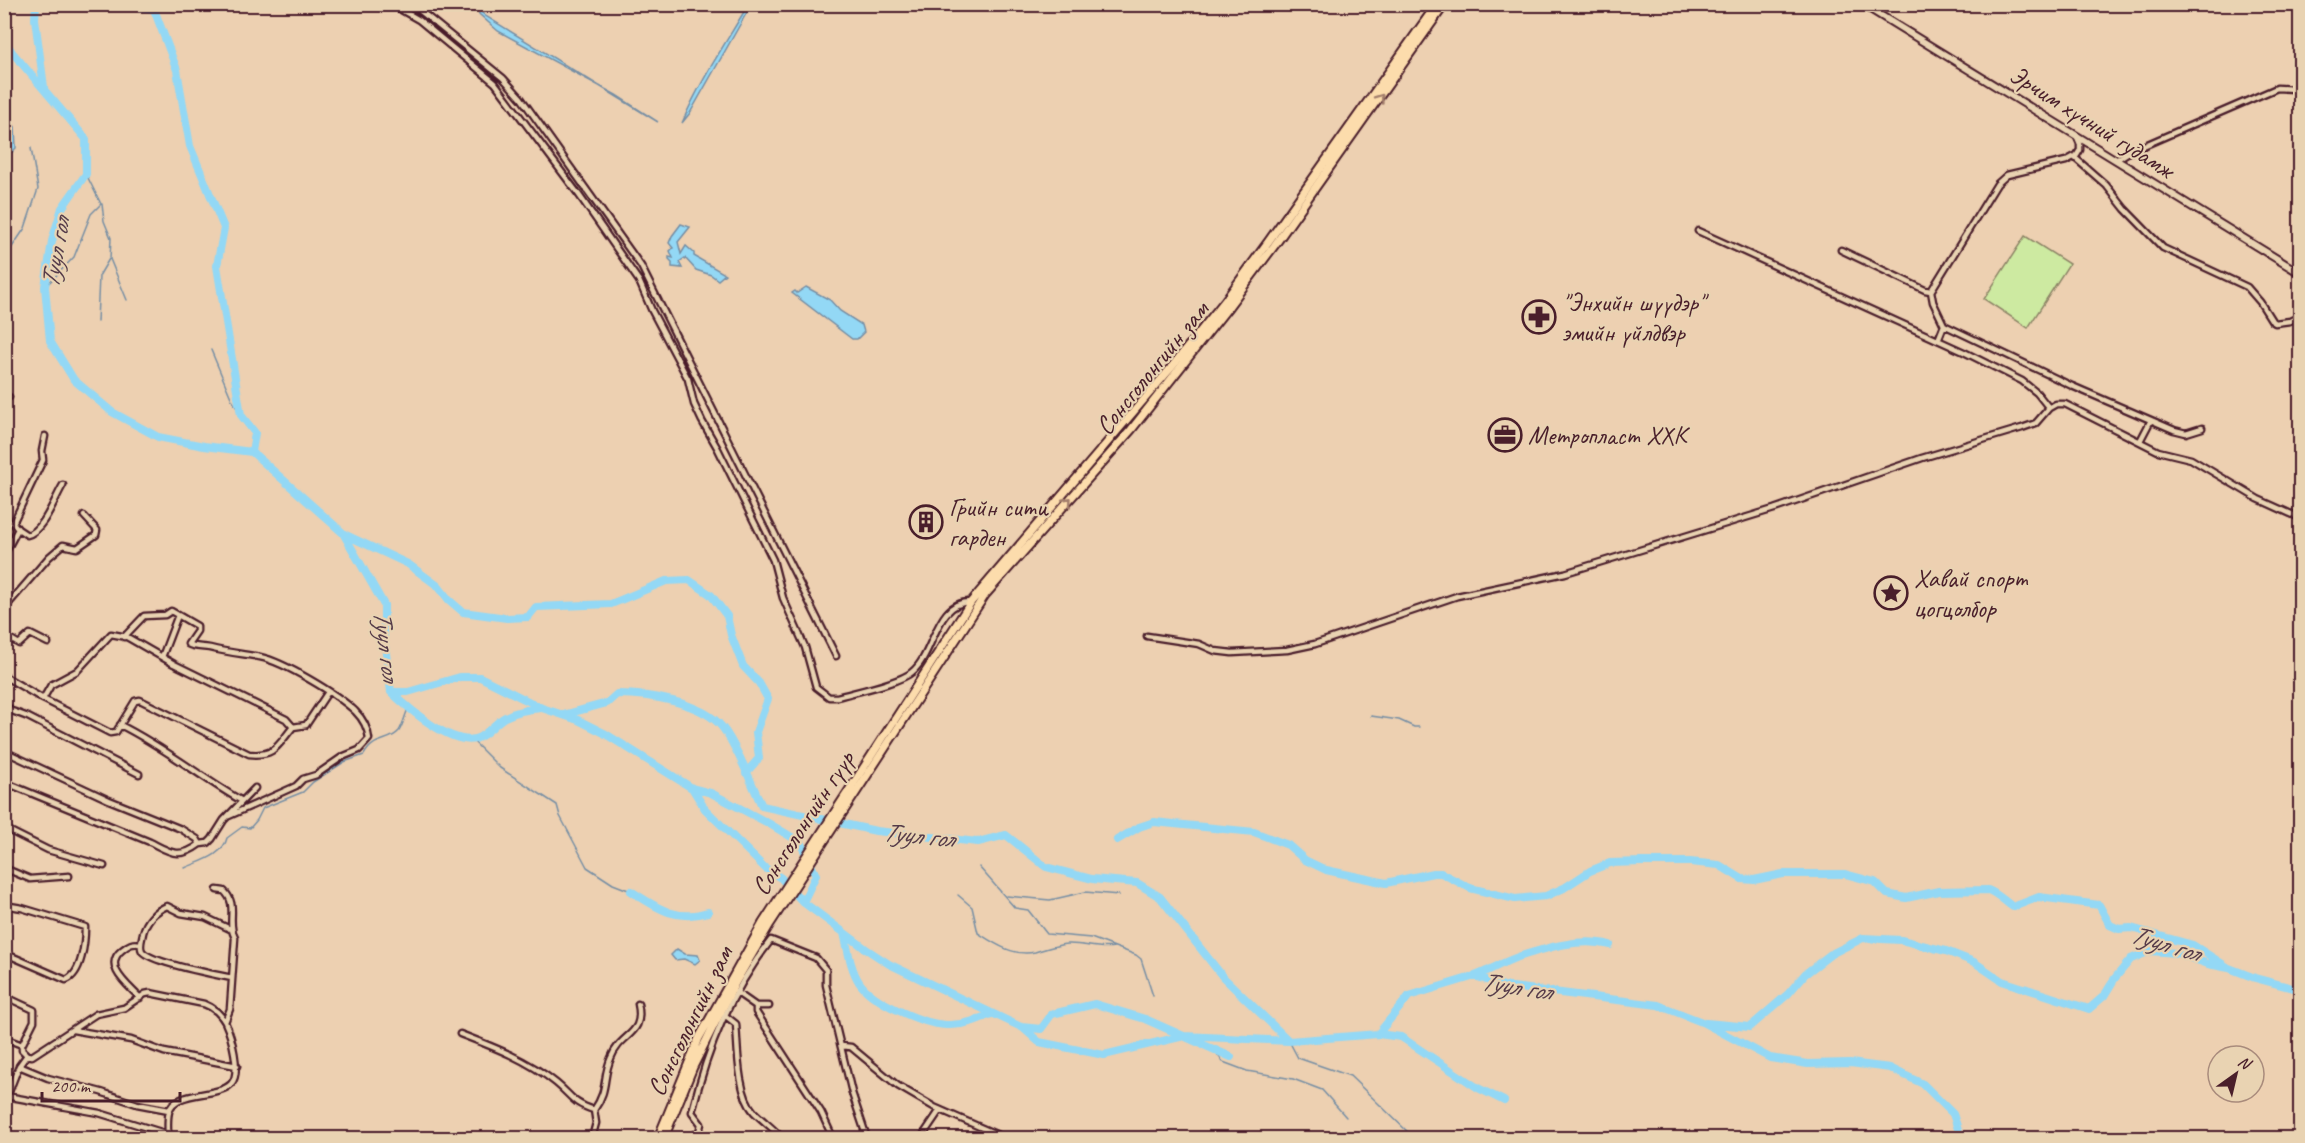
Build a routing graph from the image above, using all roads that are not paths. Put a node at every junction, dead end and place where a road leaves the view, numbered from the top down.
1 (391, 4) edge
2 (412, 4) edge
3 (1437, 4) edge
4 (1445, 4) edge
5 (1862, 4) edge
6 (2301, 93) edge
7 (2076, 135) junction
8 (2074, 157) junction
9 (2116, 160) junction
10 (1698, 231) dead end
11 (1841, 250) dead end
12 (2301, 273) edge
13 (1931, 291) junction
14 (2301, 310) edge
15 (1944, 325) junction
16 (1938, 340) junction
17 (2049, 408) junction
18 (2151, 420) junction
19 (2202, 428) dead end
20 (45, 436) dead end
21 (2140, 441) junction
22 (63, 485) dead end
23 (84, 516) dead end
24 (2301, 518) edge
25 (18, 529) junction
26 (4, 555) edge
27 (971, 602) junction
28 (4, 609) edge
29 (178, 615) junction
30 (4, 635) edge
31 (1147, 636) dead end
32 (124, 637) junction
33 (48, 643) dead end
34 (836, 656) dead end
35 (162, 657) junction
36 (4, 676) edge
37 (328, 692) junction
38 (43, 699) junction
39 (4, 704) edge
40 (120, 725) junction
41 (293, 727) junction
42 (881, 748) junction
43 (4, 751) edge
44 (139, 774) dead end
45 (4, 782) edge
46 (255, 788) dead end
47 (242, 801) junction
48 (229, 816) junction
49 (4, 828) edge
50 (200, 844) junction
51 (104, 867) dead end
52 (4, 868) edge
53 (69, 876) dead end
54 (218, 890) dead end
55 (4, 905) edge
56 (766, 924) junction
57 (230, 929) junction
58 (141, 944) junction
59 (4, 953) edge
60 (232, 978) junction
61 (733, 994) junction
62 (4, 996) edge
63 (140, 998) junction
64 (638, 1004) dead end
65 (756, 1006) junction
66 (769, 1006) dead end
67 (722, 1013) junction
68 (225, 1022) junction
69 (73, 1030) junction
70 (460, 1034) dead end
71 (4, 1038) edge
72 (22, 1045) junction
73 (841, 1046) junction
74 (27, 1055) junction
75 (20, 1066) junction
76 (237, 1066) junction
77 (693, 1067) junction
78 (701, 1072) junction
79 (6, 1096) edge
80 (169, 1110) junction
81 (594, 1110) junction
82 (940, 1110) junction
83 (168, 1138) edge
84 (592, 1138) edge
85 (658, 1138) edge
86 (664, 1138) edge
87 (683, 1138) edge
88 (690, 1138) edge
89 (782, 1138) edge
90 (833, 1138) edge
91 (867, 1138) edge
92 (921, 1138) edge
93 (1005, 1138) edge

1 - 27 street
2 - 34 street
3 - 27 main road, Сонсголонгийн зам
42 -> 4 main road, Сонсголонгийн зам
5 - 7 main road, Эрчим хүчний гудамж
6 - 9 street
7 - 8 street
7 - 9 main road, Эрчим хүчний гудамж
8 - 13 street
8 - 14 street
9 - 12 main road, Эрчим хүчний гудамж
10 - 16 street
11 - 13 street
13 - 15 street
15 - 16 street
15 - 18 street
16 - 17 street
17 - 21 street
17 - 31 street
18 - 19 street
18 - 21 street
20 - 25 street
21 - 24 street
22 - 25 street
23 - 28 street
25 - 26 street
27 - 42 main road, Сонсголонгийн зам
29 - 32 street
29 - 35 street
29 - 37 street
30 - 33 street
32 - 35 street
32 - 38 street
35 - 41 street
36 - 38 street
37 - 41 street
37 - 48 street
38 - 40 street
39 - 44 street
40 - 41 street
40 - 47 street
42 - 56 main road, Сонсголонгийн гүүр
43 - 50 street
45 - 50 street
46 - 47 street
47 - 48 street
48 - 50 street
49 - 51 street
52 - 53 street
54 - 57 street
55 - 59 street
56 - 61 main road, Сонсголонгийн зам
56 - 85 main road, Сонсголонгийн зам
57 - 58 street
57 - 60 street
58 - 60 street
58 - 63 street
60 - 68 street
61 - 65 street
61 - 67 main road, Сонсголонгийн зам
61 - 73 street
62 - 72 street
63 - 68 street
63 - 69 street
64 - 81 street
65 - 66 street
65 - 90 street
67 - 77 main road, Сонсголонгийн зам
67 - 78 street
67 - 89 street
68 - 76 street
69 - 74 street
69 - 76 street
70 - 81 street
71 - 72 street
72 - 74 street
73 - 82 street
73 - 91 street
74 - 75 street
75 - 79 street
75 - 80 street
76 - 80 street
77 - 78 street
77 - 86 main road, Сонсголонгийн зам
78 - 88 street
79 - 83 street
80 - 83 street
81 - 84 street
82 - 92 street
82 - 93 street
87 - 88 street

